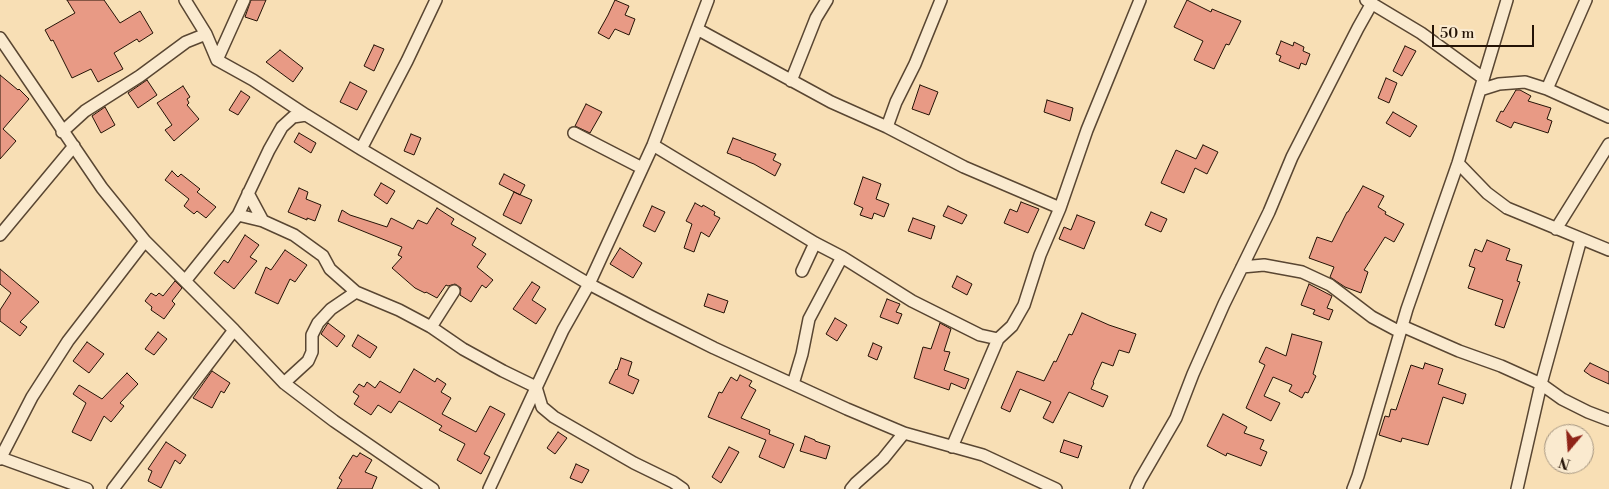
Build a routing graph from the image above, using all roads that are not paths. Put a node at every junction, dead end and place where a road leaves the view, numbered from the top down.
1 (185, 0) edge
2 (244, 0) edge
3 (436, 0) edge
4 (708, 0) edge
5 (827, 0) edge
6 (941, 0) edge
7 (1140, 0) edge
8 (1507, 0) edge
9 (1586, 0) edge
10 (1369, 2) edge
11 (697, 29) junction
12 (206, 34) junction
13 (0, 38) edge
14 (217, 60) junction
15 (1483, 78) junction
16 (791, 81) junction
17 (1547, 89) junction
18 (1480, 90) junction
19 (306, 115) junction
20 (1609, 117) edge
21 (887, 127) junction
22 (62, 132) junction
23 (574, 133) dead end
24 (1609, 144) edge
25 (653, 145) junction
26 (74, 146) junction
27 (361, 149) junction
28 (1458, 163) junction
29 (642, 168) junction
30 (248, 193) junction
31 (1060, 208) junction
32 (238, 215) junction
33 (263, 221) junction
34 (1556, 229) junction
35 (0, 235) edge
36 (1581, 239) junction
37 (145, 241) junction
38 (815, 243) junction
39 (1609, 250) edge
40 (842, 257) junction
41 (1242, 267) junction
42 (802, 271) dead end
43 (184, 281) junction
44 (589, 284) junction
45 (454, 291) dead end
46 (356, 292) junction
47 (431, 327) junction
48 (1401, 329) junction
49 (234, 330) junction
50 (998, 339) junction
51 (284, 383) junction
52 (793, 384) junction
53 (1541, 384) junction
54 (536, 387) junction
55 (1609, 420) edge
56 (904, 432) junction
57 (952, 446) junction
58 (0, 458) edge
59 (66, 485) edge
60 (87, 489) edge
61 (113, 489) edge
62 (433, 489) edge
63 (489, 489) edge
64 (683, 489) edge
65 (851, 489) edge
66 (1056, 489) edge
67 (1136, 489) edge
68 (1353, 489) edge
69 (1516, 489) edge

1 - 12 street
2 - 14 street
3 - 27 street
4 - 11 street
5 - 16 street
6 - 21 street
7 - 31 street
8 - 15 street
9 - 17 street
10 - 15 street
10 - 41 street
11 - 16 street
11 - 25 street
12 - 14 street
12 - 22 street
13 - 22 street
14 - 19 street
15 - 18 street
16 - 21 street
17 - 18 street
17 - 20 street
18 - 28 street
19 - 27 street
19 - 30 street
21 - 31 street
22 - 26 street
23 - 29 street
24 - 34 street
25 - 29 street
25 - 38 street
26 - 35 street
26 - 37 street
27 - 44 street
28 - 34 street
28 - 48 street
29 - 44 street
30 - 32 street
30 - 33 street
31 - 50 street
32 - 33 street
32 - 43 street
33 - 46 street
34 - 36 street
36 - 39 street
36 - 53 street
37 - 43 street
37 - 58 street
38 - 40 street
38 - 42 street
40 - 50 street
40 - 52 street
41 - 48 street
41 - 67 street
43 - 49 street
44 - 52 street
44 - 54 street
45 - 47 street
46 - 47 street
46 - 51 street
47 - 54 street
48 - 53 street
48 - 68 street
49 - 51 street
49 - 61 street
50 - 57 street
51 - 62 street
52 - 56 street
53 - 55 street
53 - 69 street
54 - 63 street
54 - 64 street
56 - 57 street
56 - 65 street
57 - 66 street
58 - 59 street
59 - 60 street

